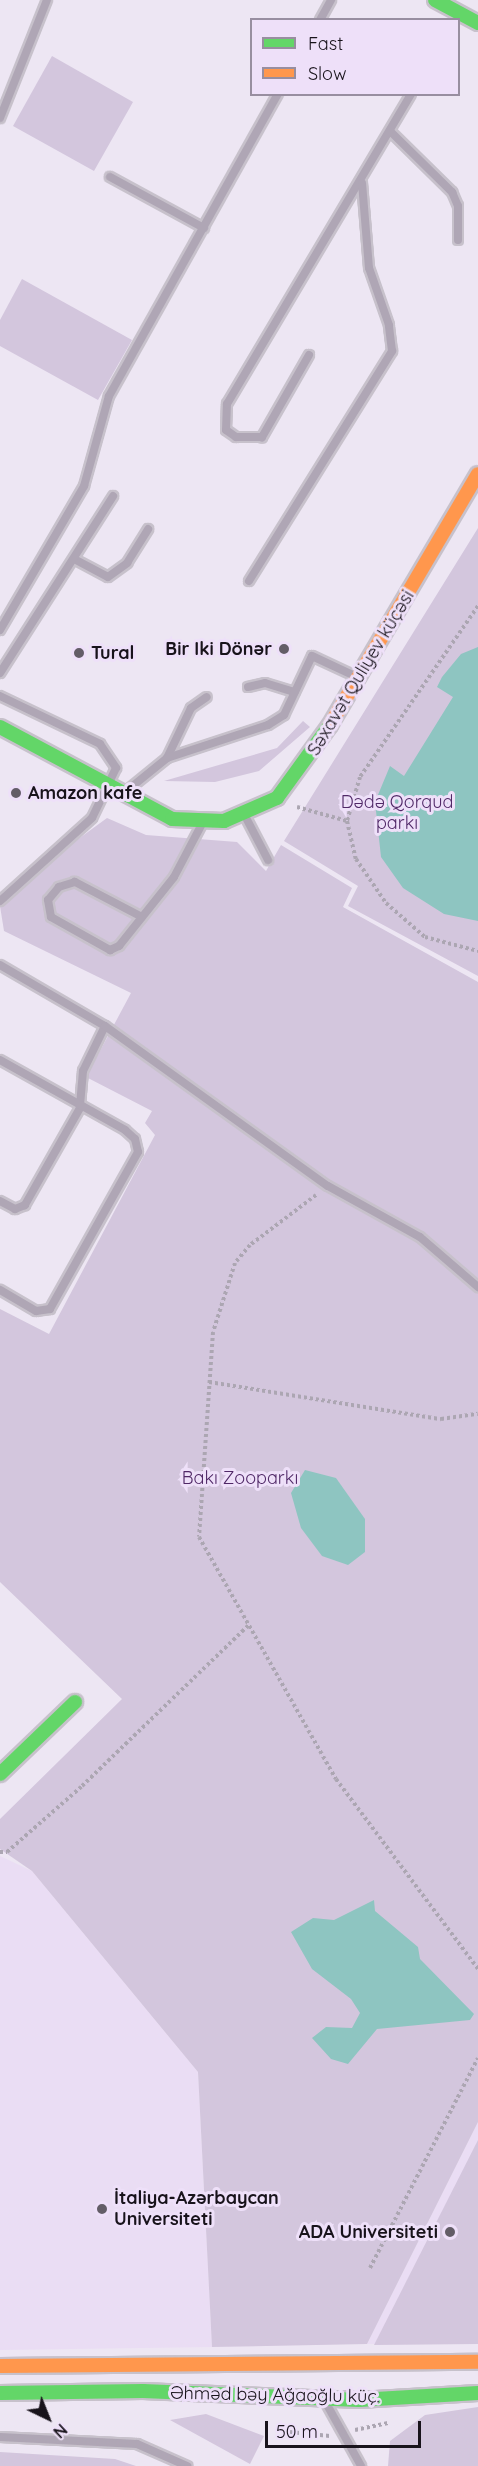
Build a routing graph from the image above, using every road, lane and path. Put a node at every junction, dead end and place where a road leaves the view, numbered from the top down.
1 (47, 0) edge
2 (331, 0) edge
3 (435, 0) edge
4 (452, 15) edge
5 (321, 18) edge
6 (478, 23) edge
7 (277, 96) edge
8 (410, 96) edge
9 (0, 118) edge
10 (391, 132) junction
11 (110, 177) dead end
12 (362, 183) junction
13 (204, 228) junction
14 (458, 240) dead end
15 (309, 355) dead end
16 (478, 474) edge
17 (113, 496) dead end
18 (148, 529) dead end
19 (76, 560) junction
20 (249, 581) dead end
21 (478, 606) edge
22 (0, 630) edge
23 (0, 673) edge
24 (359, 678) junction
25 (248, 687) dead end
26 (295, 692) junction
27 (0, 696) edge
28 (207, 697) dead end
29 (0, 727) edge
30 (167, 758) junction
31 (115, 793) junction
32 (305, 811) dead end
33 (244, 814) junction
34 (347, 821) junction
35 (202, 824) junction
36 (268, 860) dead end
37 (0, 900) edge
38 (142, 917) junction
39 (478, 951) edge
40 (0, 965) edge
41 (105, 1026) junction
42 (0, 1060) edge
43 (80, 1108) junction
44 (328, 1186) junction
45 (0, 1201) edge
46 (478, 1287) edge
47 (0, 1290) edge
48 (209, 1382) junction
49 (478, 1414) edge
50 (249, 1625) junction
51 (75, 1702) dead end
52 (0, 1774) edge
53 (0, 1852) edge
54 (478, 1969) edge
55 (478, 2058) edge
56 (370, 2268) dead end
57 (478, 2362) edge
58 (0, 2366) edge
59 (325, 2382) junction
60 (0, 2393) edge
61 (478, 2393) edge
62 (397, 2422) dead end
63 (290, 2432) dead end
64 (343, 2433) junction
65 (0, 2437) edge
66 (187, 2466) edge
67 (361, 2466) edge

1 - 9 lane
2 - 5 lane
3 - 4 street
4 - 6 street
7 - 13 lane
8 - 10 lane
10 - 12 lane
10 - 14 lane
11 - 13 lane
12 - 15 lane
12 - 20 lane
13 - 22 lane
16 - 24 street, Səxavət Quliyev küçəsi
17 - 19 lane
18 - 19 lane
19 - 23 lane
21 - 34 path
24 - 26 lane
24 - 33 street, Səxavət Quliyev küçəsi
25 - 26 lane
26 - 30 lane
27 - 31 lane
28 - 30 lane
29 - 31 street
30 - 31 lane
31 - 35 street
31 - 37 lane
32 - 34 path
33 - 35 street, Səxavət Quliyev küçəsi
33 - 36 lane
34 - 39 path
35 - 38 lane
38 - 38 lane
40 - 41 lane
41 - 43 lane
41 - 44 lane
42 - 43 lane
43 - 45 lane
43 - 47 lane
44 - 46 lane
44 - 48 path
48 - 49 path
48 - 50 path
50 - 53 path
50 - 54 path
51 - 52 street
55 - 56 path
57 - 59 street, Əhməd bəy Ağaoğlu küç.
58 - 59 street, Əhməd bəy Ağaoğlu küç.
59 - 60 street, Əhməd bəy Ağaoğlu küç.
59 - 61 street, Əhməd bəy Ağaoğlu küç.
59 - 64 lane
62 - 64 path
63 - 64 path
64 - 67 lane
65 - 66 lane

